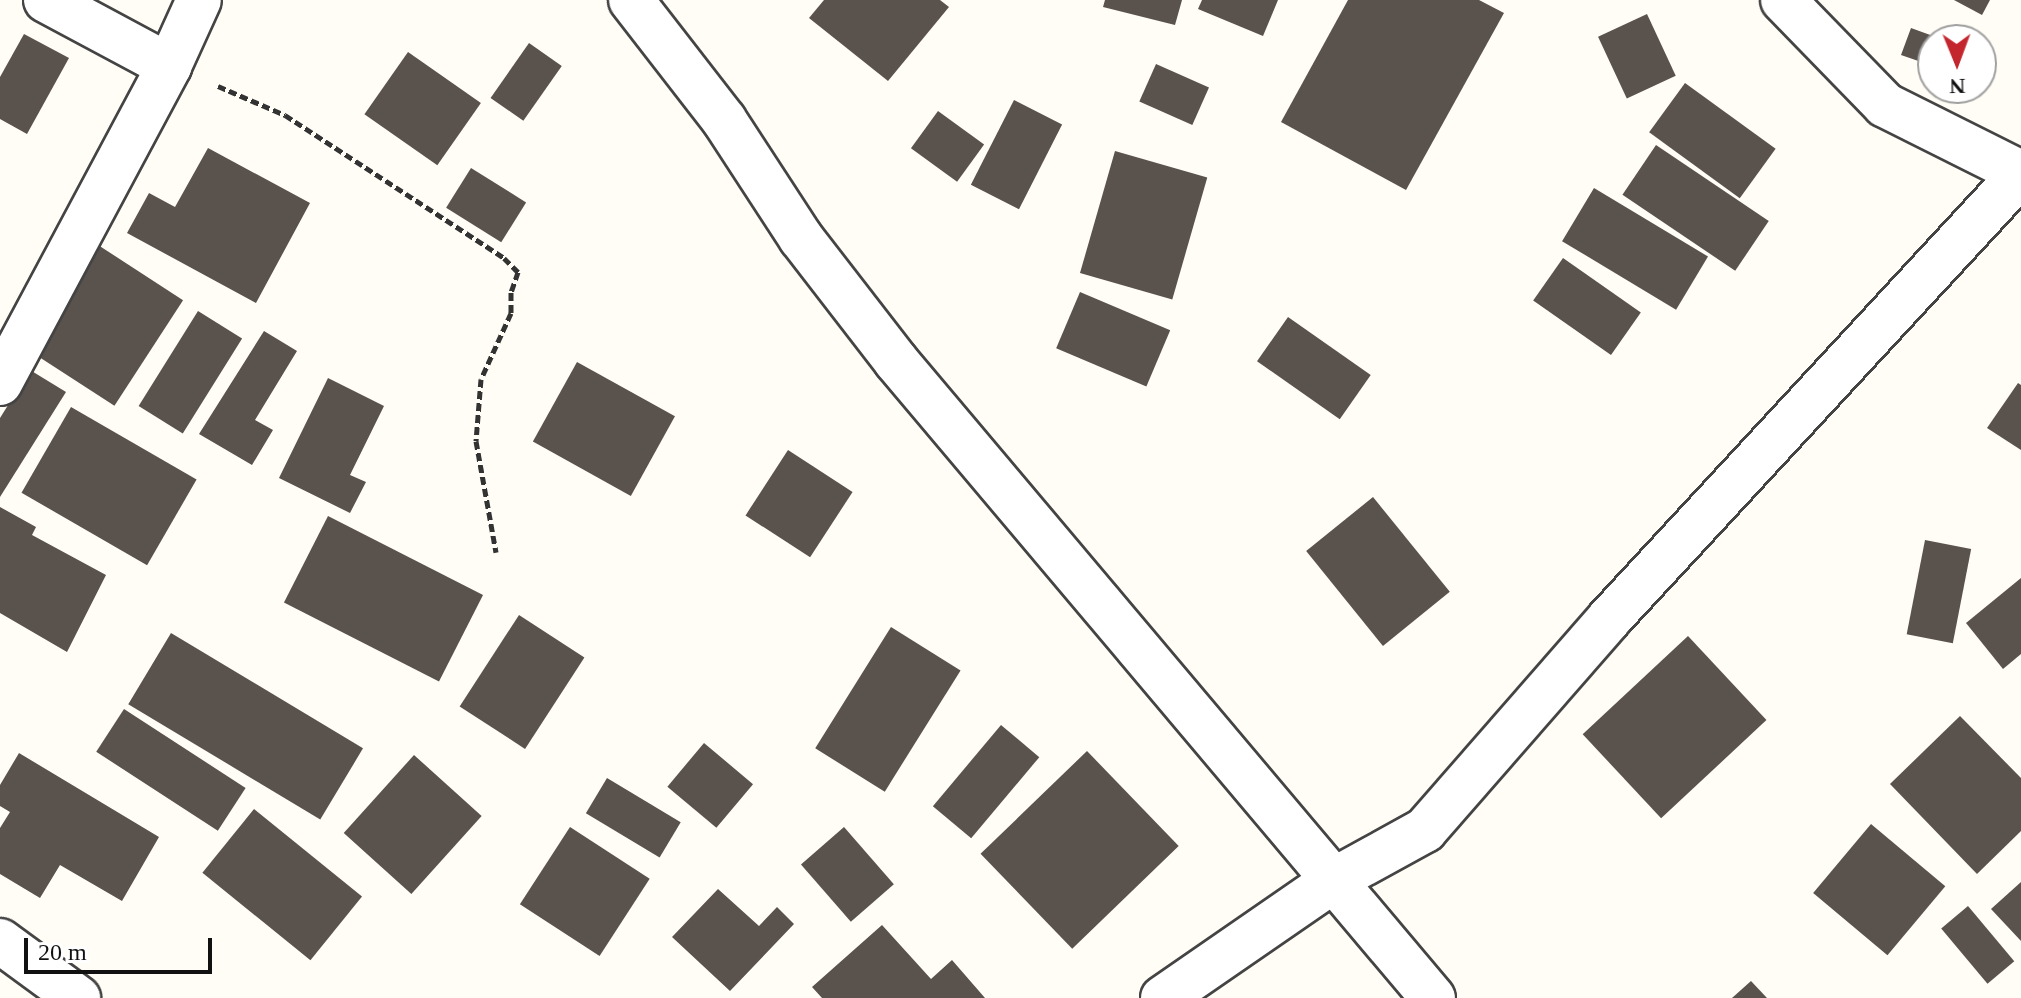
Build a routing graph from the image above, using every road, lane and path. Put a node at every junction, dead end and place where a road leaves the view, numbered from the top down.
1 (46, 0) edge
2 (199, 0) edge
3 (631, 0) edge
4 (1783, 0) edge
5 (169, 66) junction
6 (2021, 173) edge
7 (0, 383) edge
8 (496, 552) dead end
9 (1334, 880) junction
10 (0, 941) edge
11 (78, 998) edge
12 (1163, 998) edge
13 (1433, 998) edge

1 - 5 street
2 - 5 street
3 - 9 street
4 - 6 street
5 - 7 street
5 - 8 path
6 - 9 street
9 - 12 street
9 - 13 street
10 - 11 street

